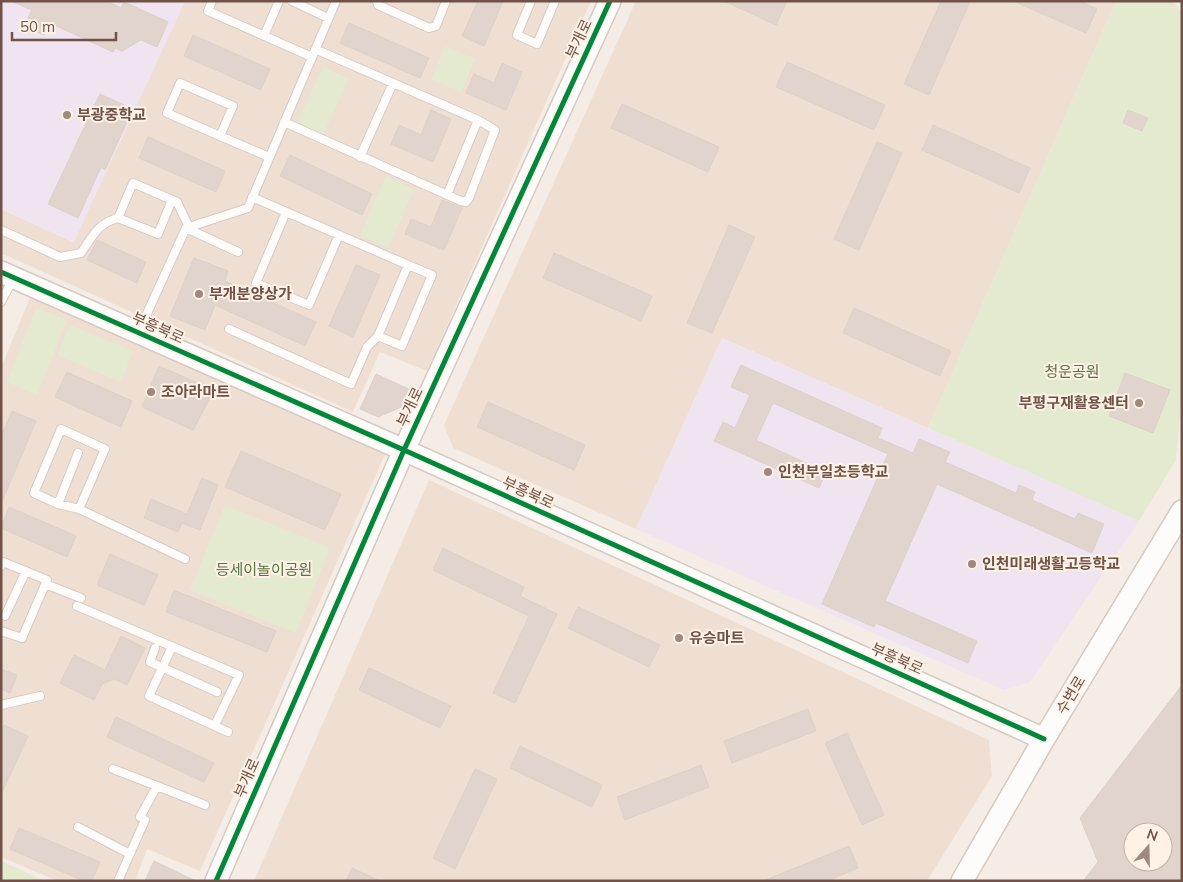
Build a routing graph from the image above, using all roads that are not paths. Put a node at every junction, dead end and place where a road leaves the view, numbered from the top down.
1 (212, 1) edge
2 (279, 1) edge
3 (292, 1) edge
4 (336, 1) edge
5 (377, 1) edge
6 (446, 1) edge
7 (531, 1) edge
8 (555, 1) edge
9 (610, 1) edge
10 (328, 18) junction
11 (264, 36) junction
12 (316, 49) junction
13 (312, 57) junction
14 (393, 83) junction
15 (478, 120) junction
16 (284, 122) junction
17 (220, 136) junction
18 (339, 137) dead end
19 (335, 146) junction
20 (269, 157) junction
21 (360, 157) junction
22 (447, 195) junction
23 (252, 197) junction
24 (172, 200) junction
25 (286, 212) junction
26 (118, 218) junction
27 (188, 227) junction
28 (1, 230) edge
29 (339, 235) junction
30 (238, 252) dead end
31 (408, 265) junction
32 (7, 275) edge
33 (1, 302) edge
34 (228, 329) dead end
35 (138, 333) junction
36 (378, 336) junction
37 (404, 450) junction
38 (78, 453) dead end
39 (58, 504) junction
40 (78, 509) junction
41 (1182, 511) edge
42 (185, 559) dead end
43 (1, 566) edge
44 (26, 571) junction
45 (45, 584) junction
46 (81, 598) dead end
47 (77, 606) dead end
48 (5, 616) dead end
49 (1, 631) edge
50 (172, 647) junction
51 (155, 648) dead end
52 (163, 668) junction
53 (217, 692) dead end
54 (40, 696) dead end
55 (1, 705) edge
56 (215, 725) junction
57 (228, 732) dead end
58 (1044, 738) junction
59 (113, 769) dead end
60 (157, 786) junction
61 (205, 805) dead end
62 (78, 827) dead end
63 (130, 854) junction
64 (118, 881) edge
65 (216, 881) edge
66 (962, 881) edge

1 - 11 lane
2 - 11 lane
3 - 10 lane
4 - 10 lane
5 - 6 lane
7 - 8 lane
9 - 37 street, 부개로
10 - 12 lane
11 - 13 lane
12 - 13 lane
12 - 14 lane
13 - 16 lane
14 - 15 lane
14 - 21 lane
15 - 22 lane
15 - 22 lane
16 - 19 lane
16 - 20 lane
17 - 17 lane
17 - 20 lane
18 - 19 lane
19 - 21 lane
20 - 23 lane
21 - 22 lane
23 - 25 lane
23 - 27 lane
24 - 26 lane
24 - 26 lane
24 - 27 lane
25 - 29 lane
25 - 29 lane
26 - 28 lane
27 - 30 lane
27 - 35 lane
29 - 31 lane
31 - 36 lane
31 - 36 lane
32 - 33 lane, 부흥북로
32 - 35 street, 부흥북로
34 - 36 lane
35 - 37 street, 부흥북로
37 - 58 street, 부흥북로
37 - 65 street, 부개로
38 - 39 lane
39 - 40 lane
39 - 40 lane
40 - 42 lane
41 - 58 street, 수변로
43 - 44 lane
44 - 45 lane
44 - 48 lane
45 - 46 lane
45 - 49 lane
47 - 50 lane
50 - 52 lane
50 - 56 lane
51 - 52 lane
52 - 53 lane
52 - 56 lane
54 - 55 lane
56 - 57 lane
58 - 66 street, 수변로
59 - 60 lane
60 - 61 lane
60 - 63 lane
62 - 63 lane
63 - 64 lane

